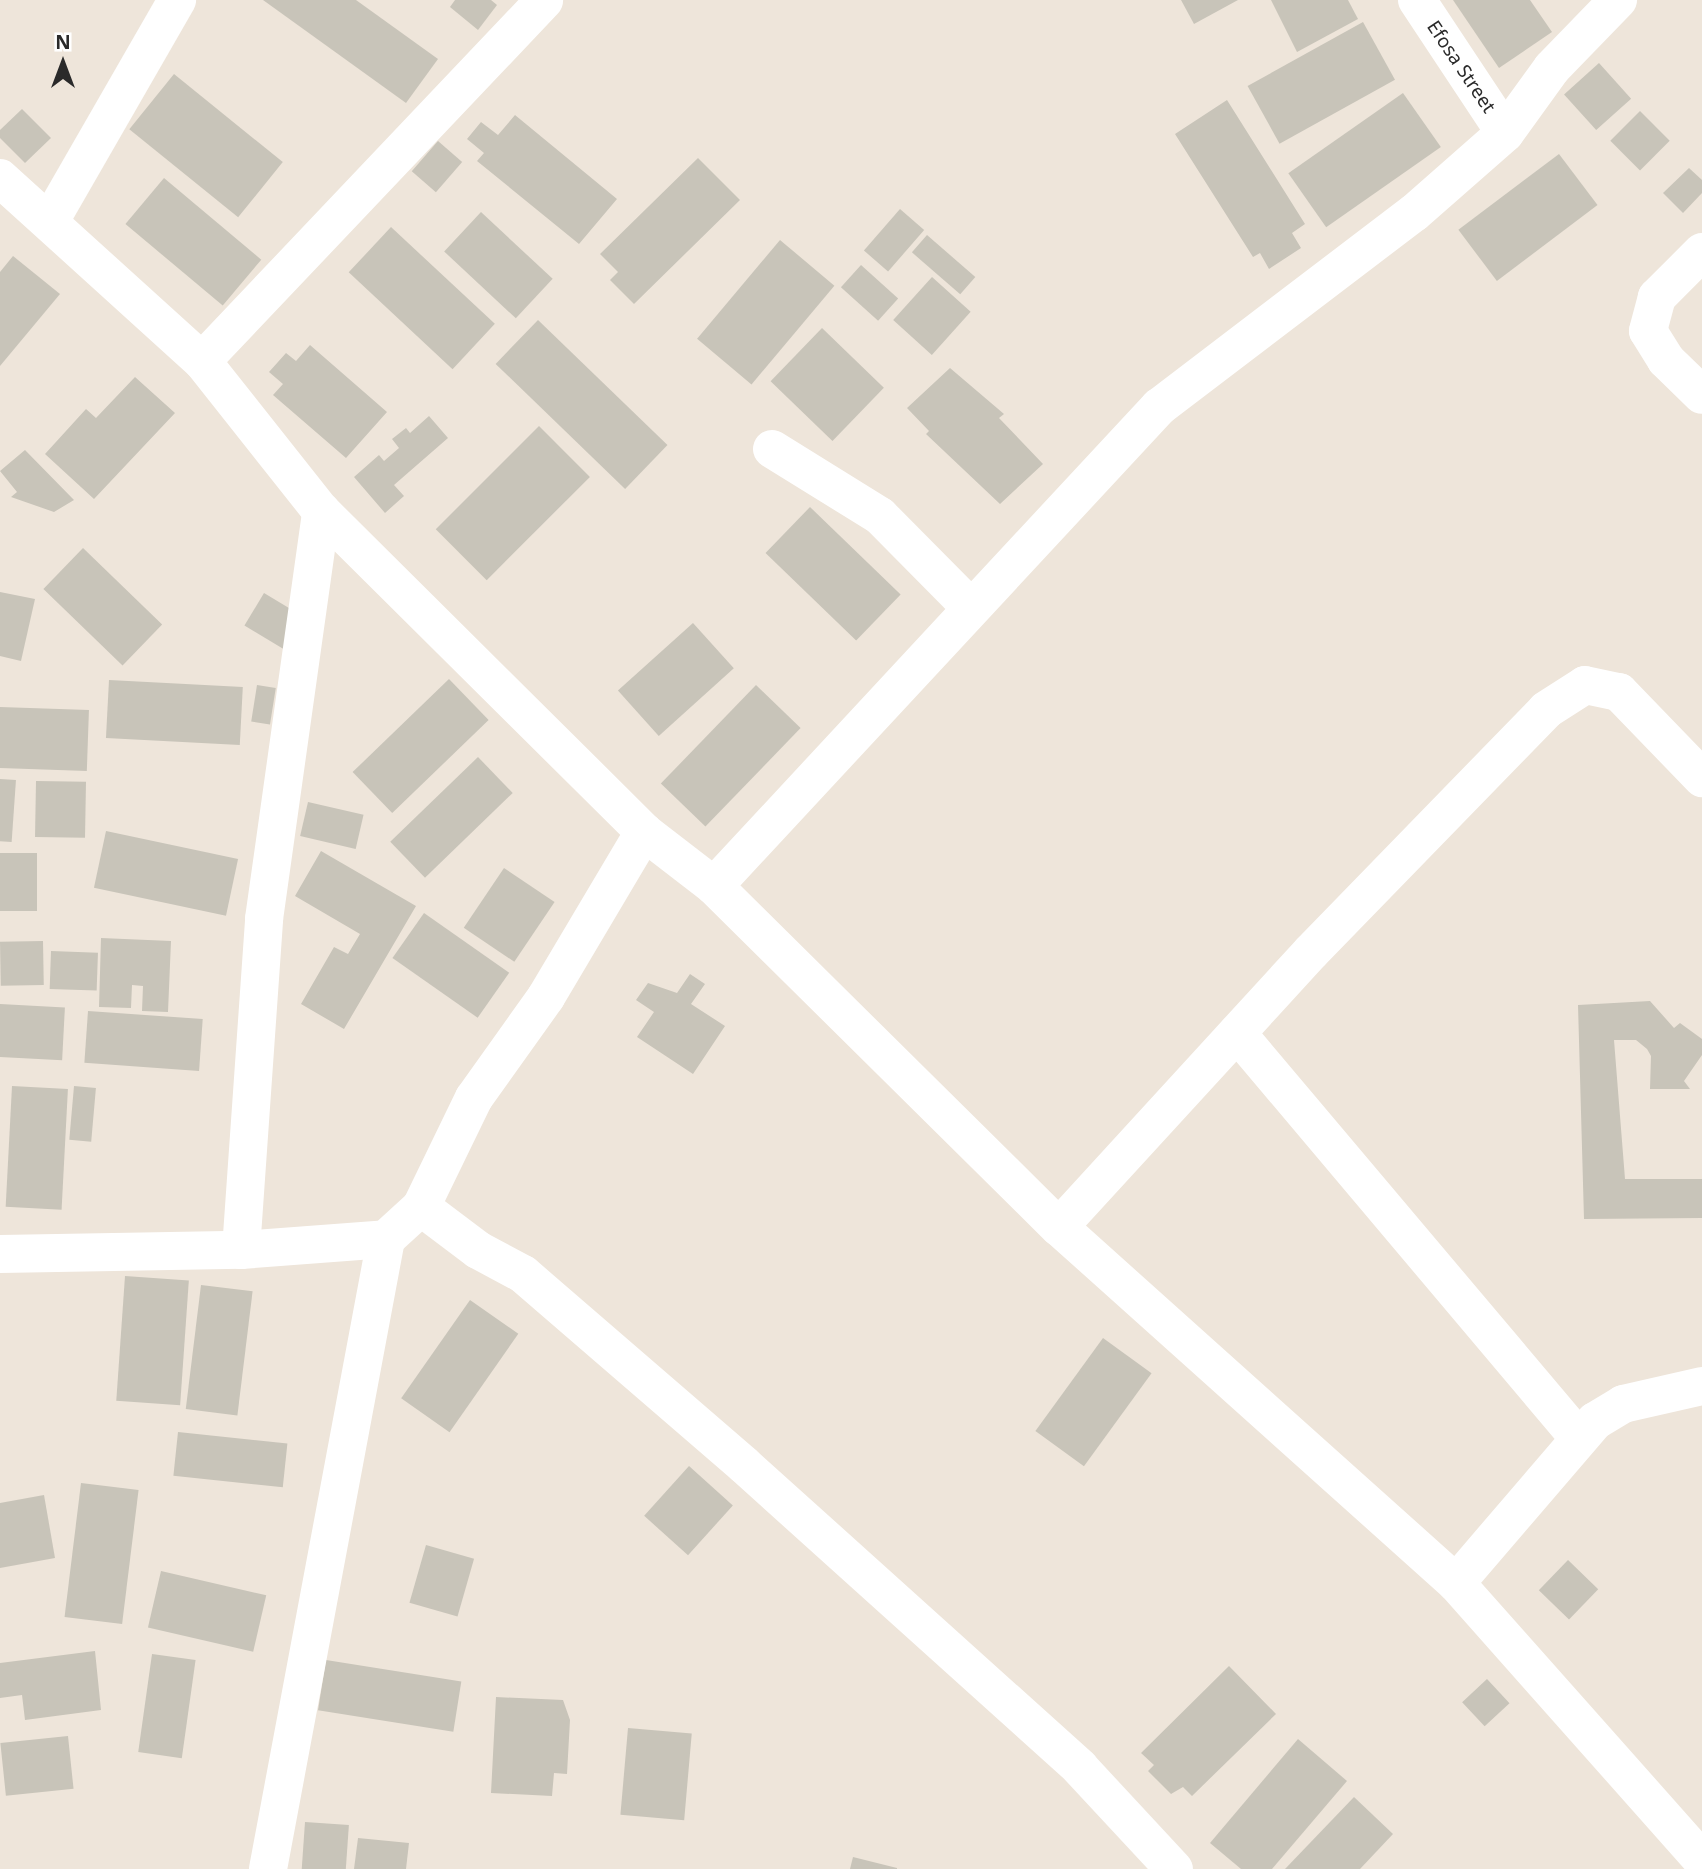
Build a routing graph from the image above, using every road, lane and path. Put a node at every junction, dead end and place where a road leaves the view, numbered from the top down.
1 (177, 0) edge
2 (544, 0) edge
3 (1417, 0) edge
4 (1618, 0) edge
5 (1505, 133) junction
6 (0, 178) edge
7 (50, 222) junction
8 (1702, 252) edge
9 (202, 361) junction
10 (1702, 395) edge
11 (772, 449) dead end
12 (321, 510) junction
13 (971, 608) junction
14 (1702, 778) edge
15 (644, 832) junction
16 (714, 886) junction
17 (1237, 1033) junction
18 (421, 1207) junction
19 (1059, 1227) junction
20 (386, 1240) junction
21 (242, 1250) junction
22 (0, 1254) edge
23 (1702, 1386) edge
24 (1577, 1436) junction
25 (1456, 1583) junction
26 (1702, 1860) edge
27 (268, 1869) edge
28 (1174, 1869) edge

1 - 7 street
2 - 9 street
3 - 5 street, Efosa Street
4 - 5 street
5 - 13 street
6 - 7 street
7 - 9 street
8 - 10 street
9 - 12 street
11 - 13 street
12 - 15 street
12 - 21 street
13 - 16 street
14 - 17 street
15 - 16 street
15 - 18 street
16 - 19 street
17 - 19 street
17 - 24 street
18 - 20 street
18 - 28 street
19 - 25 street
20 - 21 street
20 - 27 street
21 - 22 street
23 - 24 street
24 - 25 street
25 - 26 street

